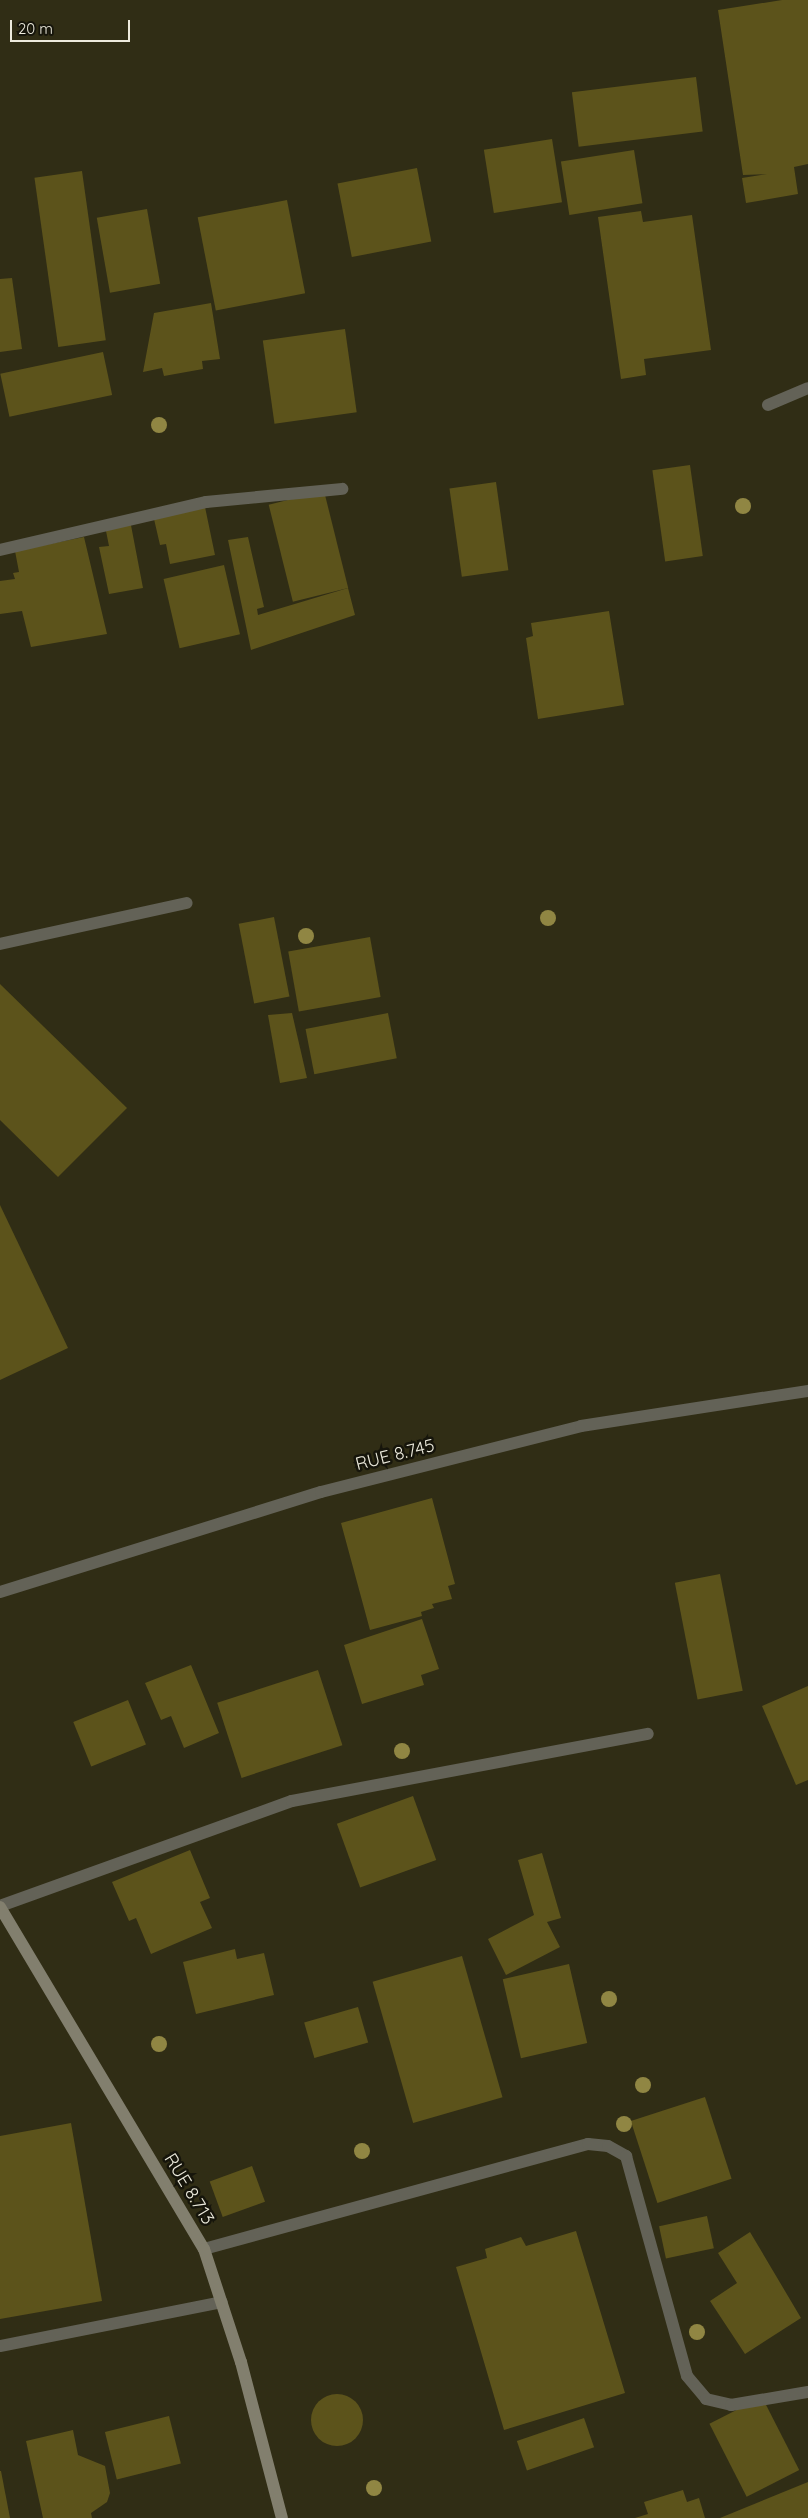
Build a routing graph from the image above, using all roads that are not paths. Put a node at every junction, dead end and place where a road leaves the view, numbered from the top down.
1 (808, 388) edge
2 (768, 405) dead end
3 (342, 489) dead end
4 (0, 550) edge
5 (187, 903) dead end
6 (0, 944) edge
7 (808, 1391) edge
8 (0, 1592) edge
9 (648, 1734) dead end
10 (0, 1907) edge
11 (204, 2249) junction
12 (222, 2302) junction
13 (0, 2346) edge
14 (808, 2392) edge
15 (282, 2518) edge

1 - 2 street
3 - 4 street
5 - 6 street
7 - 8 street, RUE 8.745
9 - 10 street
10 - 11 main road, RUE 8.713
11 - 12 main road, RUE 8.713
11 - 14 street
12 - 13 street
12 - 15 main road, RUE 8.713

